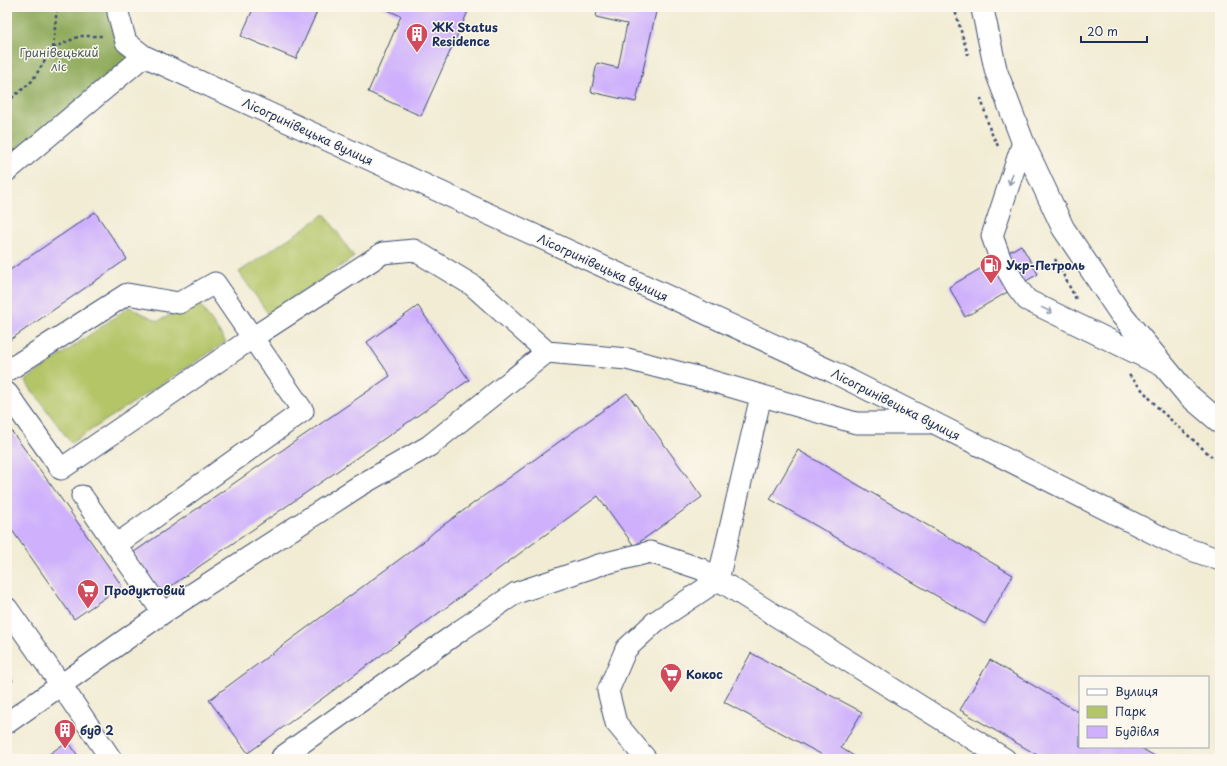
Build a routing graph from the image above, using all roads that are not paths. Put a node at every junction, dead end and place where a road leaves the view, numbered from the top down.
1 (119, 7) edge
2 (982, 7) edge
3 (144, 56) junction
4 (1023, 142) junction
5 (7, 171) edge
6 (252, 338) junction
7 (547, 352) junction
8 (1165, 367) junction
9 (7, 371) edge
10 (7, 393) edge
11 (761, 396) junction
12 (1220, 422) edge
13 (932, 423) junction
14 (82, 496) dead end
15 (116, 545) junction
16 (1220, 560) edge
17 (718, 580) junction
18 (7, 608) edge
19 (163, 613) junction
20 (61, 685) junction
21 (7, 723) edge
22 (282, 757) dead end
23 (110, 759) edge
24 (646, 759) edge
25 (1005, 759) edge

1 - 3 street, Лісогринівецька вулиця
2 - 4 main road
3 - 5 street
3 - 13 street, Лісогринівецька вулиця
4 - 8 main road
4 -> 8 street
6 - 7 street
6 - 9 street
6 - 10 street
6 - 15 street
7 - 11 street
7 - 19 street
8 - 12 main road
11 - 13 street
11 - 17 street
13 - 16 street, Лісогринівецька вулиця
14 - 15 street
15 - 19 street
17 - 22 street
17 - 24 street
17 - 25 street
18 - 20 street
19 - 20 street
20 - 21 street
20 - 23 street

